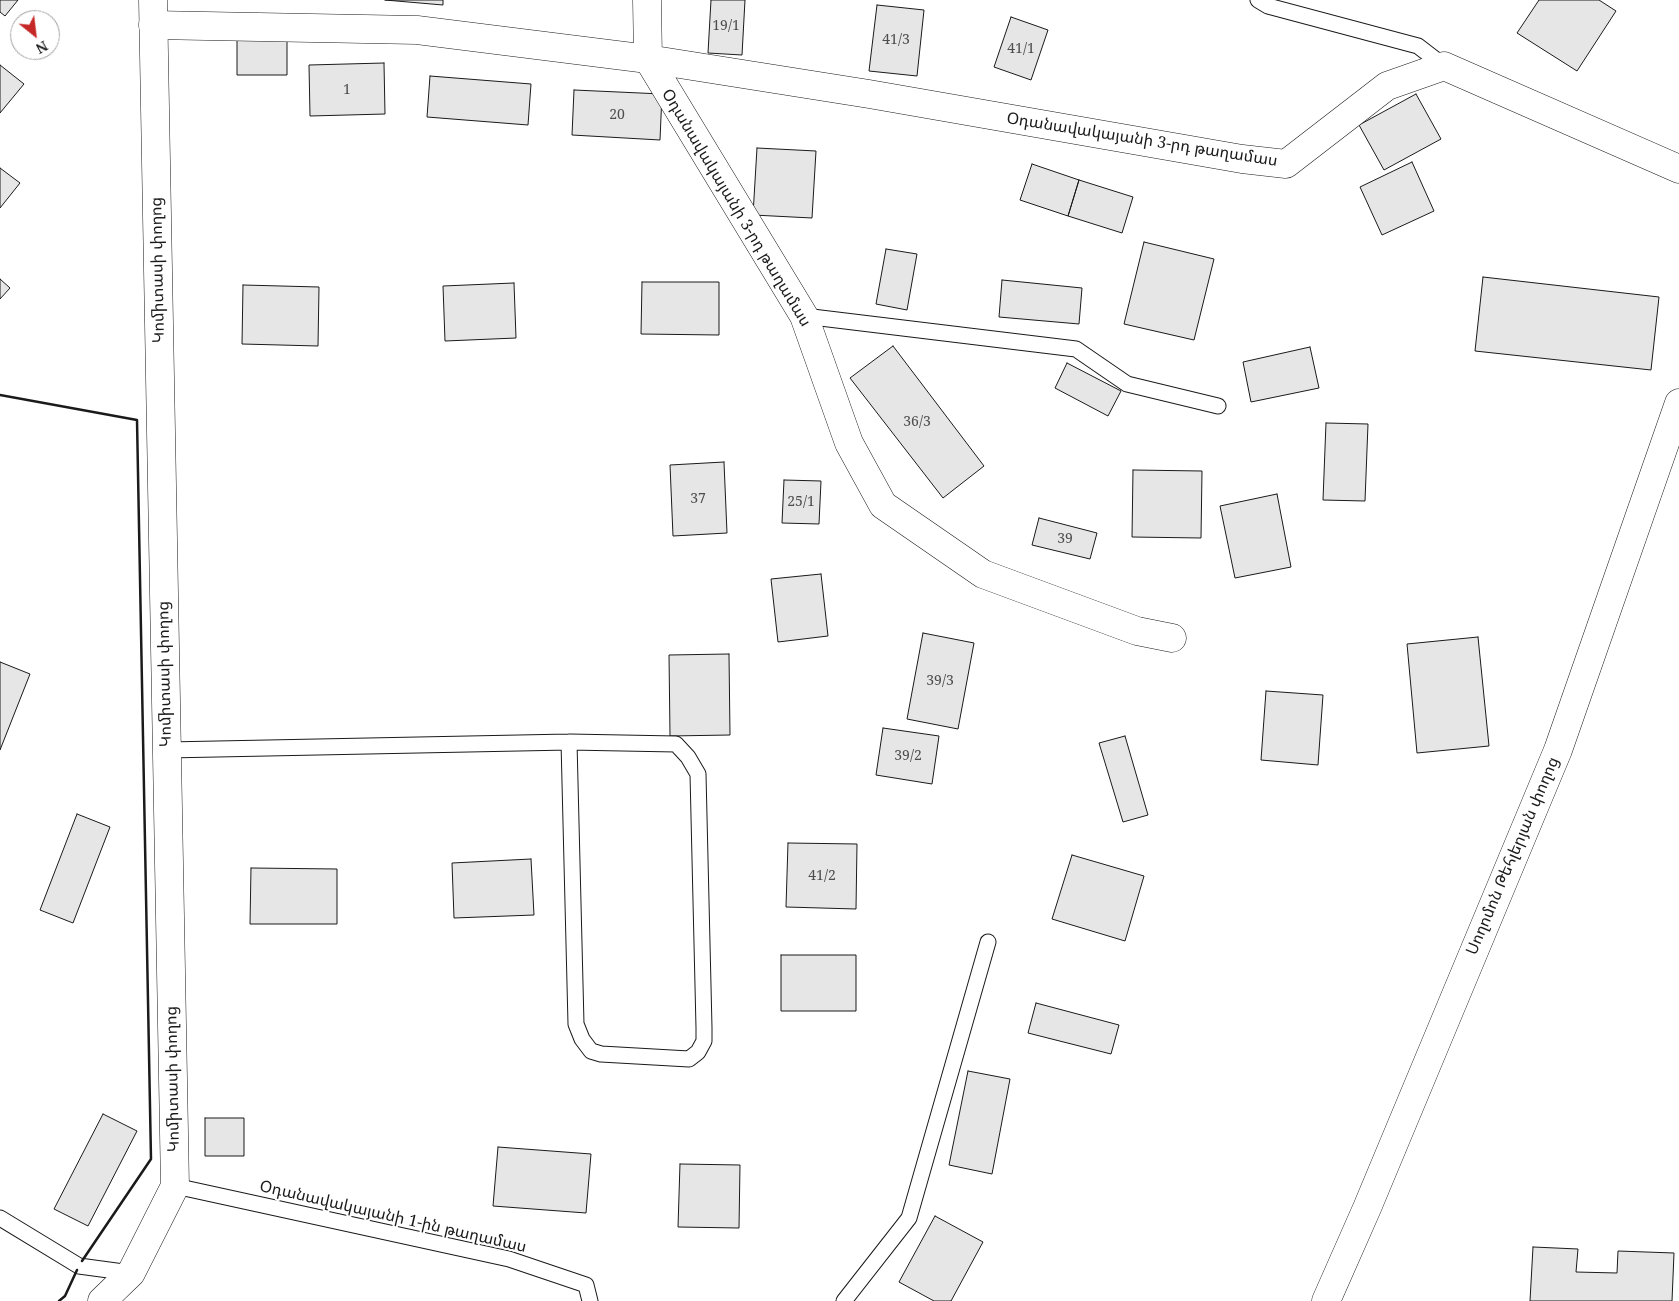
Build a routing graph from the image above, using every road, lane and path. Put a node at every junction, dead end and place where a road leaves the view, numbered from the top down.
1 (647, 0) edge
2 (1258, 0) edge
3 (153, 13) edge
4 (648, 59) junction
5 (1444, 66) junction
6 (1679, 168) edge
7 (804, 316) junction
8 (1679, 403) edge
9 (1218, 406) dead end
10 (1172, 638) dead end
11 (569, 742) junction
12 (167, 750) junction
13 (988, 942) dead end
14 (175, 1186) junction
15 (0, 1218) edge
16 (132, 1272) junction
17 (102, 1301) edge
18 (590, 1301) edge
19 (844, 1301) edge
20 (1326, 1301) edge

1 - 4 street
2 - 5 lane
3 - 4 street, Օդանավակայանի 3-րդ թաղամաս
3 - 12 street, Կոմիտասի փողոց
4 - 5 street, Օդանավակայանի 3-րդ թաղամաս
4 - 7 street, Օդանավակայանի 3-րդ թաղամաս
5 - 6 street
7 - 9 lane
7 - 10 street, Օդանավակայանի 3-րդ թաղամաս
8 - 20 street, Սողոմոն Թեհլերյան փողոց
11 - 11 lane
11 - 12 lane
12 - 14 street, Կոմիտասի փողոց
13 - 19 lane
14 - 16 street, Կոմիտասի փողոց
14 - 18 lane, Օդանավակայանի 1-ին թաղամաս
15 - 16 lane
16 - 17 street, Կոմիտասի փողոց

